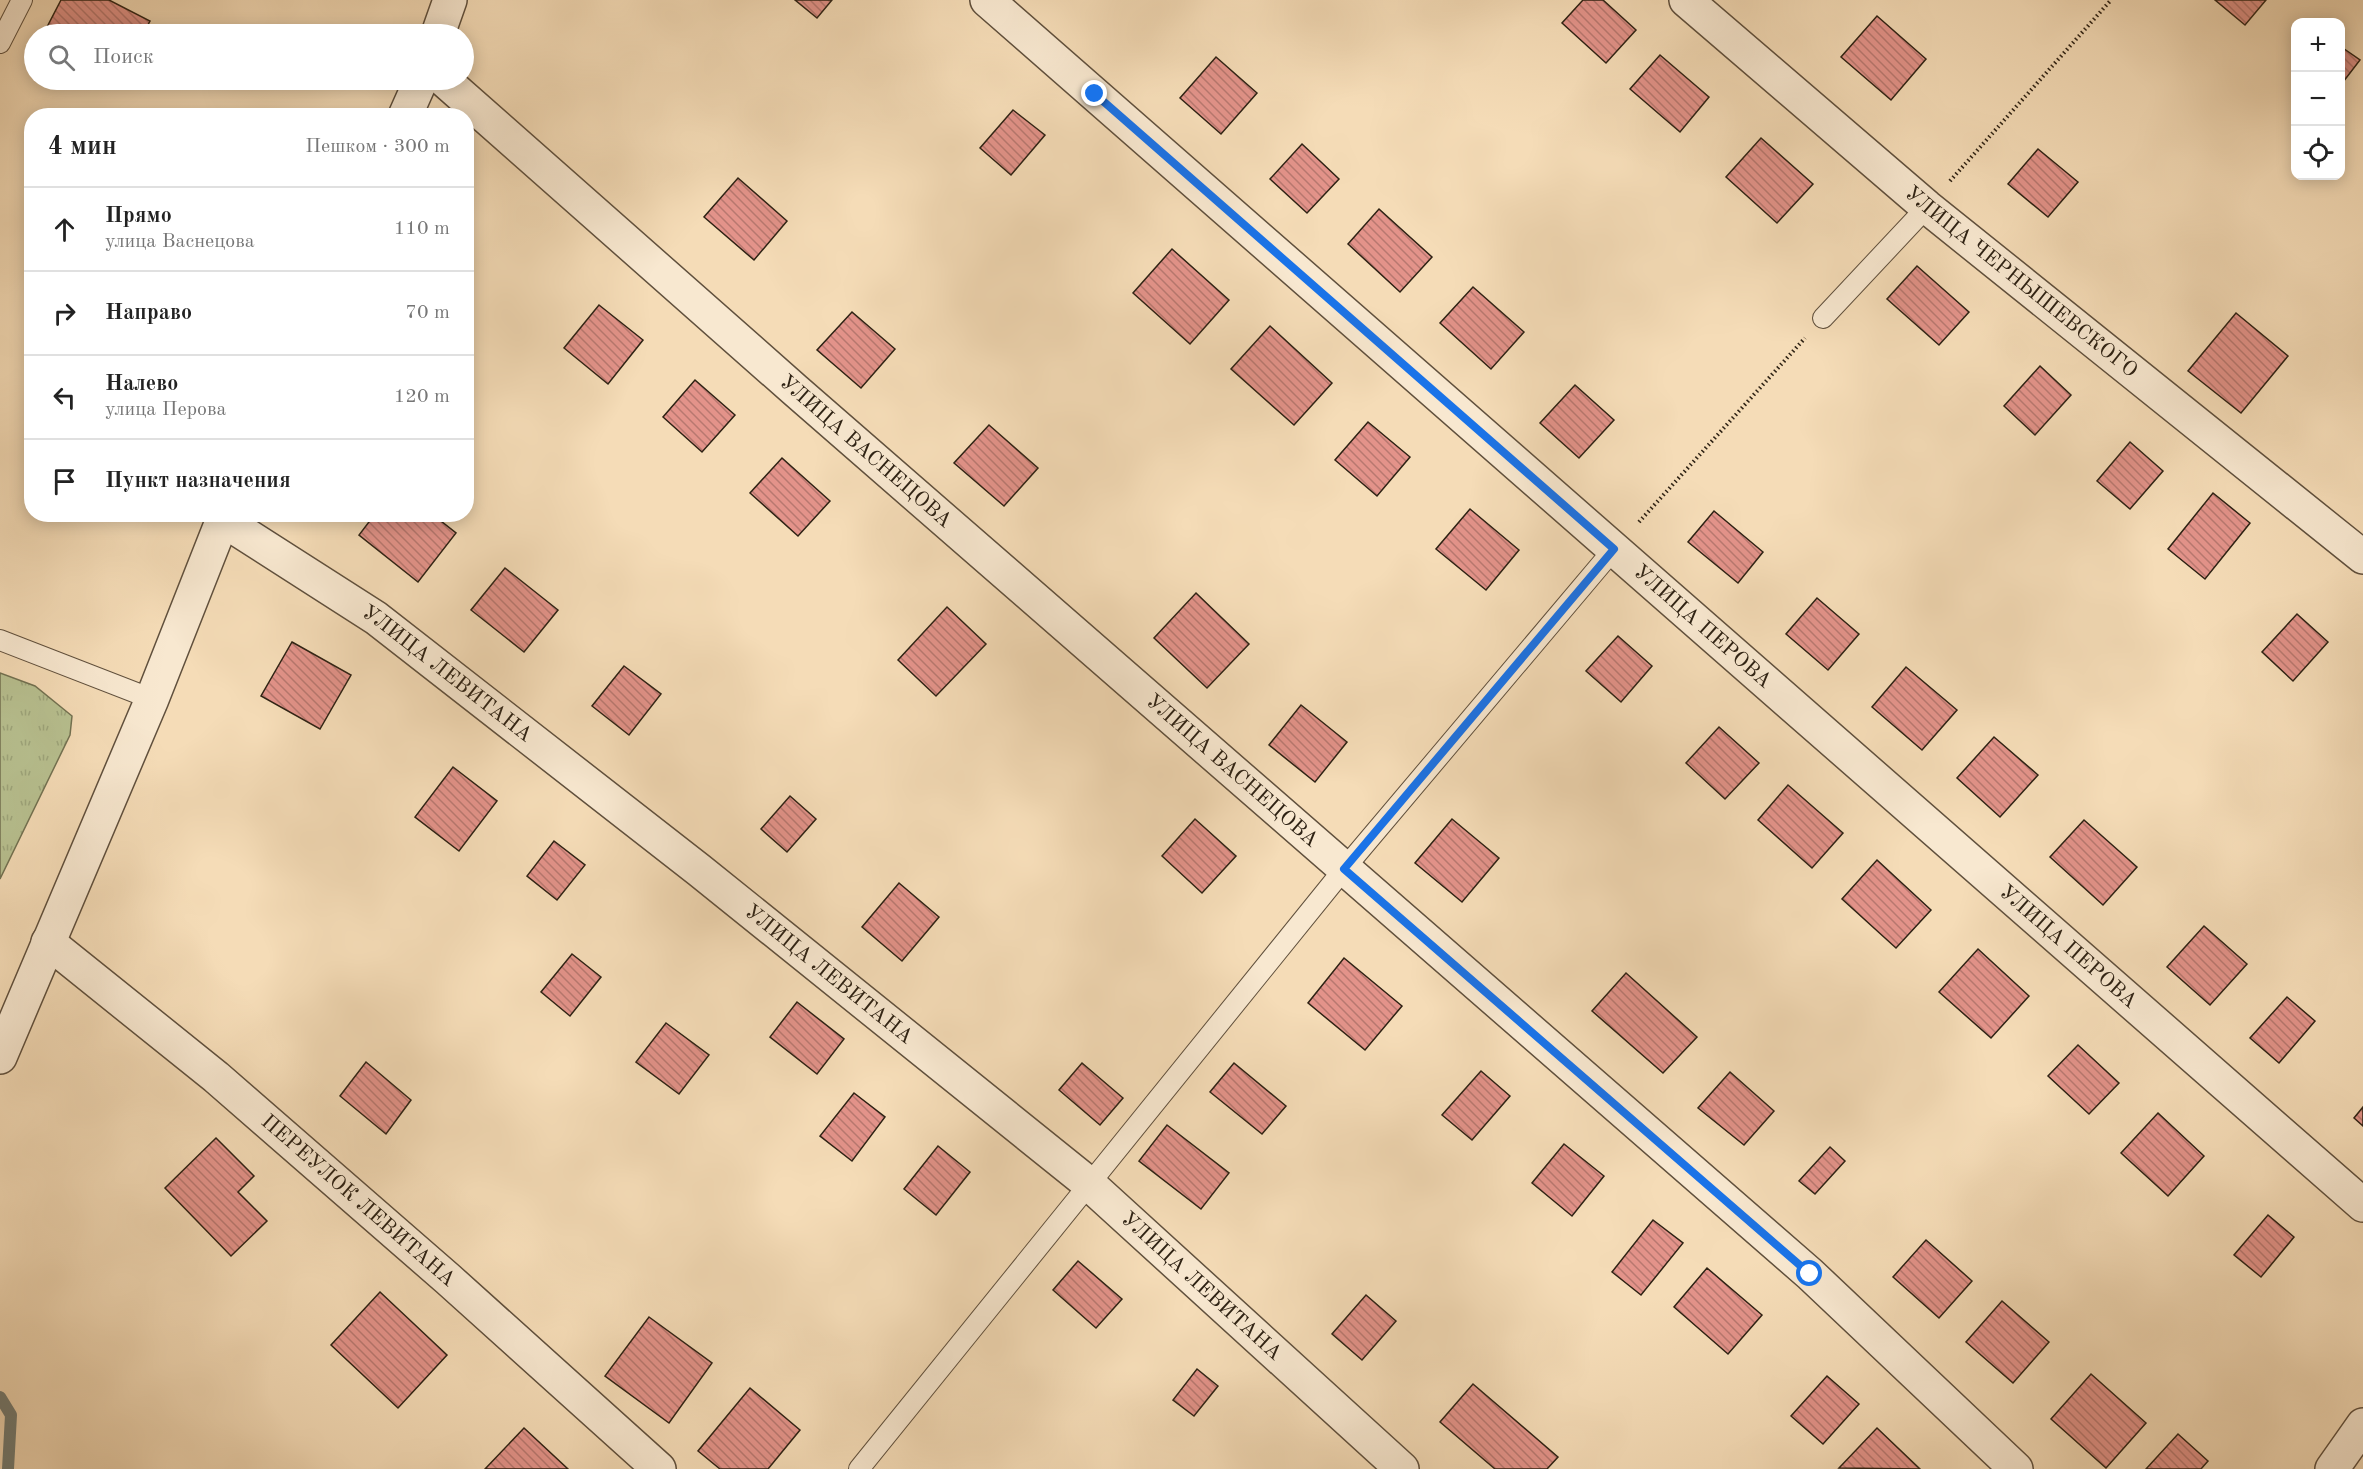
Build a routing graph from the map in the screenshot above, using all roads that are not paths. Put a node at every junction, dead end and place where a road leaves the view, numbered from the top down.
1 (22, 0) edge
2 (450, 0) edge
3 (987, 0) edge
4 (1686, 0) edge
5 (442, 24) edge
6 (0, 43) edge
7 (417, 90) edge
8 (455, 90) edge
9 (409, 108) edge
10 (1927, 207) junction
11 (1823, 318) road end
12 (222, 522) edge
13 (230, 522) edge
14 (1614, 549) junction
15 (2363, 557) edge
16 (0, 640) edge
17 (152, 699) junction
18 (1344, 869) junction
19 (48, 942) junction
20 (0, 1057) edge
21 (1088, 1183) junction
22 (2363, 1205) edge
23 (2363, 1425) edge
24 (659, 1469) edge
25 (859, 1469) edge
26 (1402, 1469) edge
27 (2016, 1469) edge
28 (2332, 1469) edge

1 - 6 lane
2 - 5 street
3 - 14 street, УЛИЦА ПЕРОВА
4 - 10 street, УЛИЦА ЧЕРНЫШЕВСКОГО
7 - 9 street
8 - 18 street, УЛИЦА ВАСНЕЦОВА
10 - 11 lane
10 - 15 street, УЛИЦА ЧЕРНЫШЕВСКОГО
12 - 17 street
13 - 21 street, УЛИЦА ЛЕВИТАНА
14 - 18 lane
14 - 22 street, УЛИЦА ПЕРОВА
16 - 17 lane
17 - 19 street
18 - 21 lane
18 - 27 street, УЛИЦА ВАСНЕЦОВА
19 - 20 street
19 - 24 street, ПЕРЕУЛОК ЛЕВИТАНА
21 - 25 lane
21 - 26 street, УЛИЦА ЛЕВИТАНА
23 - 28 street

